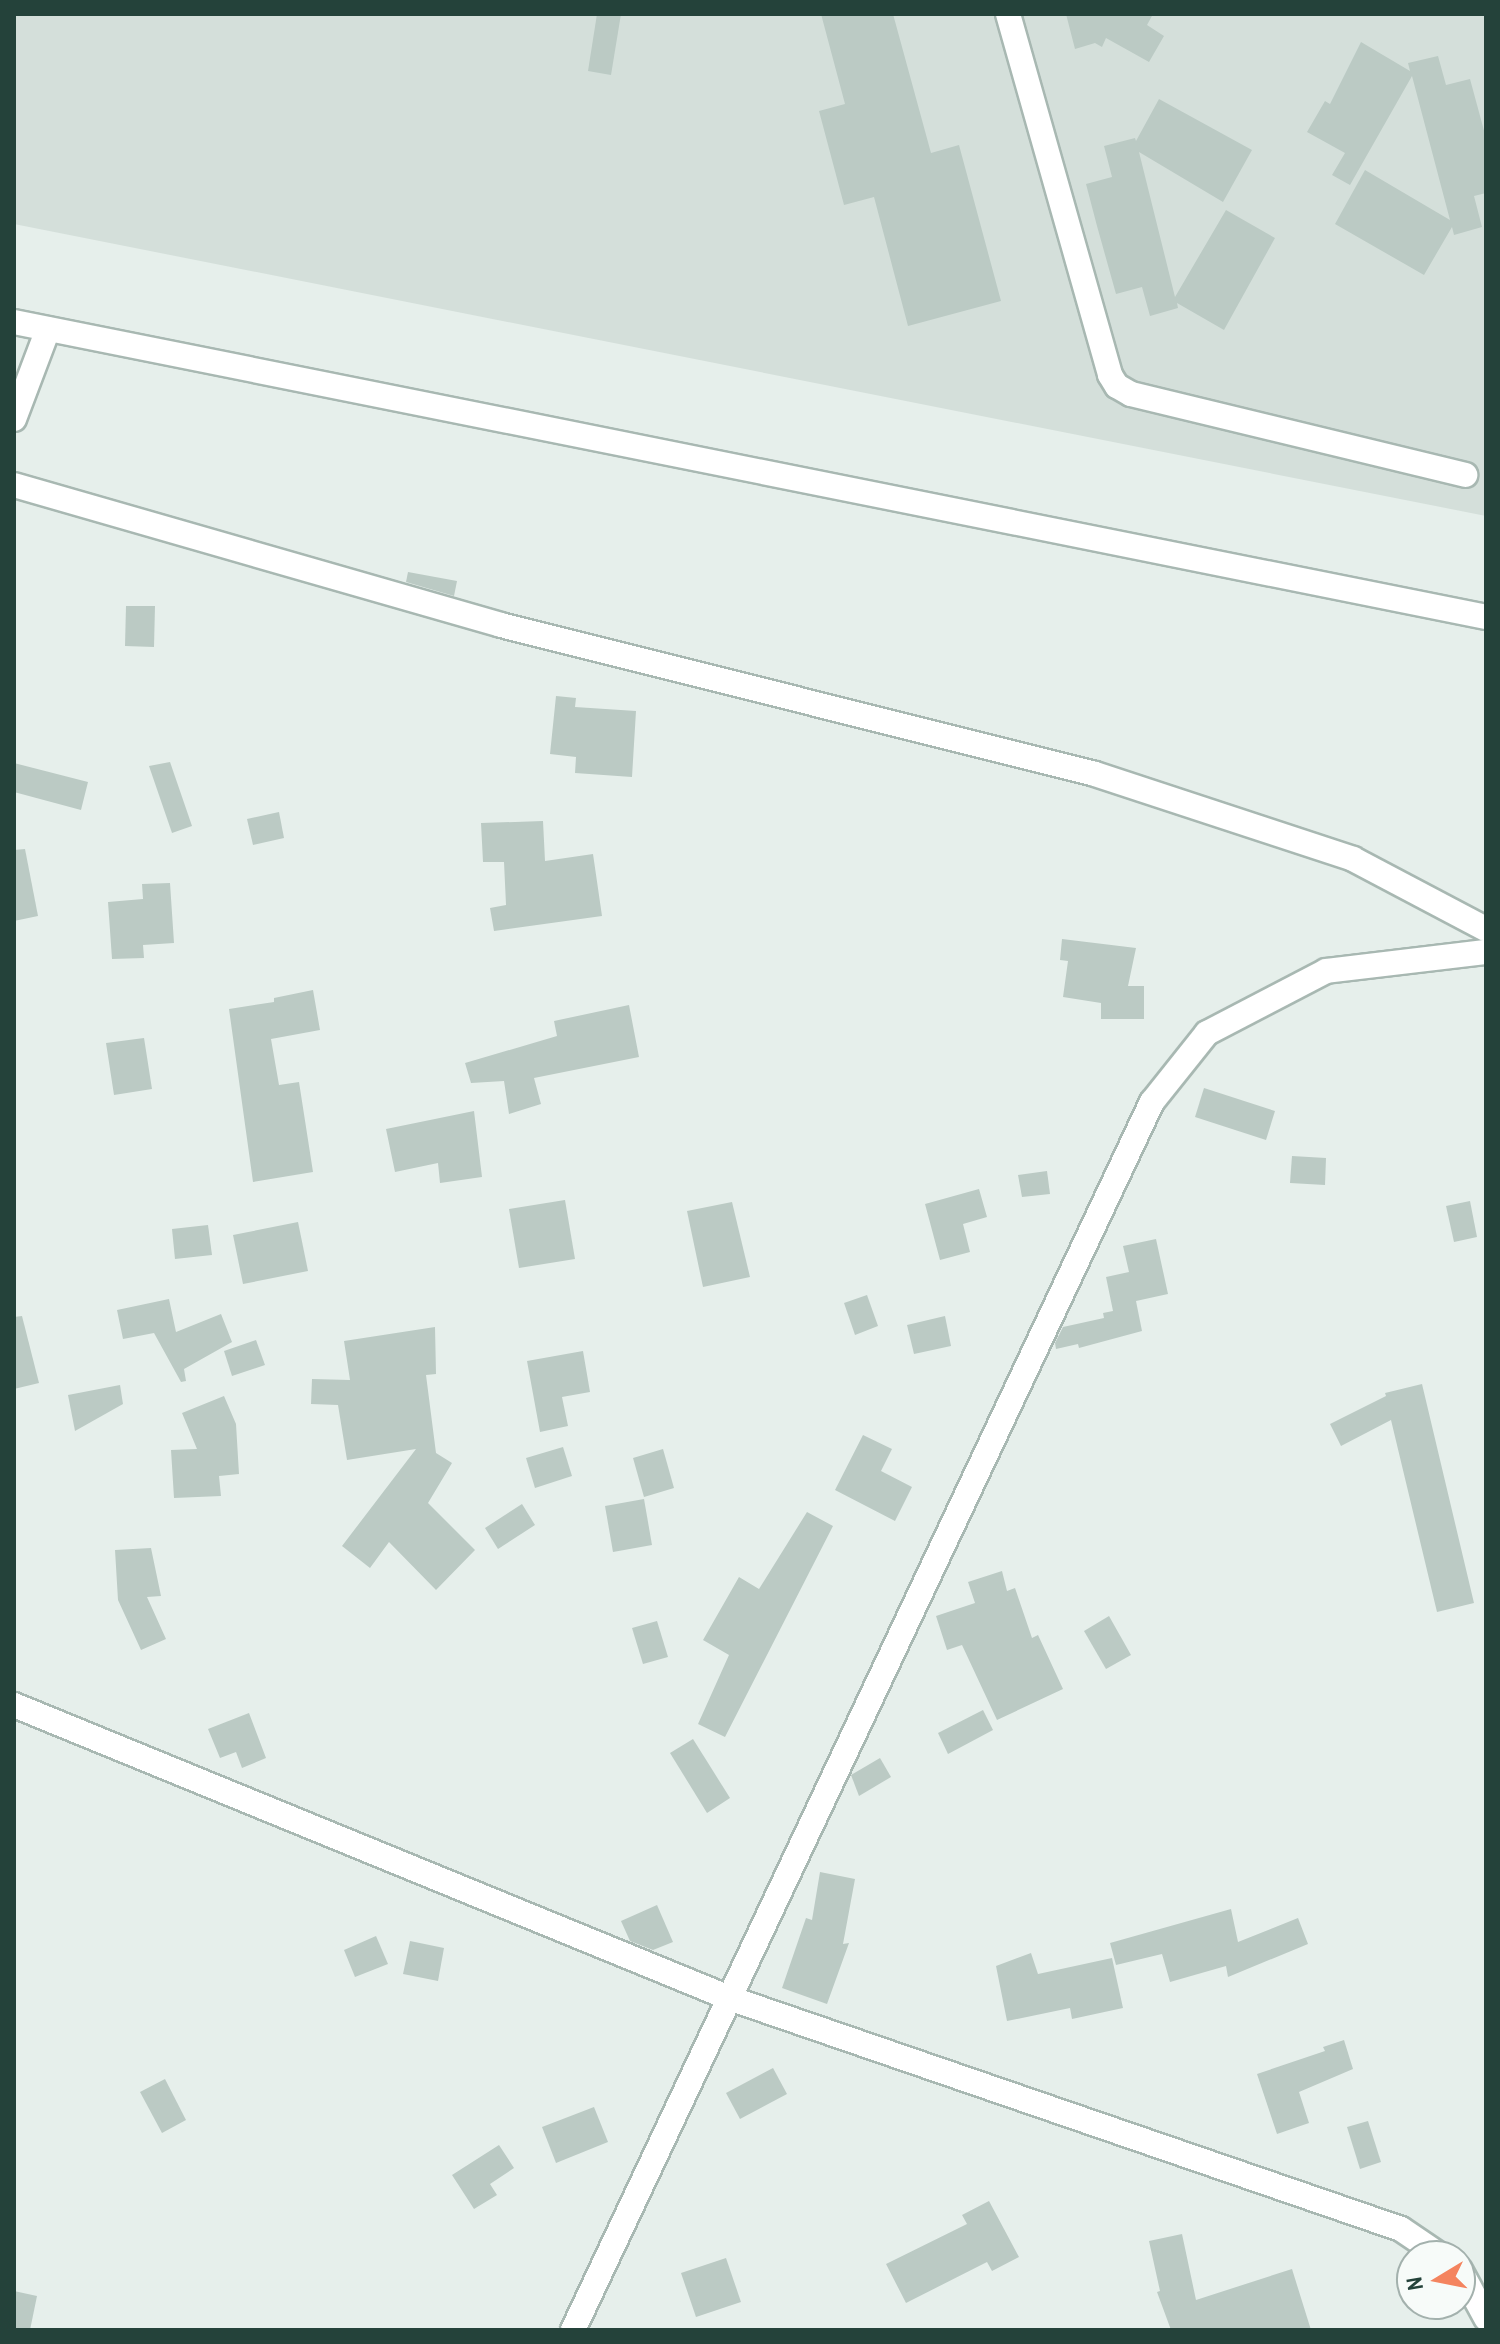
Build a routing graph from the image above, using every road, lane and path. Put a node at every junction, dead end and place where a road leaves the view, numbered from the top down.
1 (1008, 14) edge
2 (14, 322) edge
3 (48, 329) junction
4 (14, 419) edge
5 (1465, 475) dead end
6 (14, 485) edge
7 (1486, 617) edge
8 (1486, 929) edge
9 (1486, 952) edge
10 (14, 1705) edge
11 (732, 1999) junction
12 (1417, 2240) edge
13 (1476, 2300) edge
14 (1486, 2318) edge
15 (573, 2330) edge

1 - 5 street
2 - 3 street
3 - 4 street
3 - 7 street
6 - 8 street
9 - 11 street
10 - 11 street
11 - 12 street
11 - 15 street
13 - 14 street

